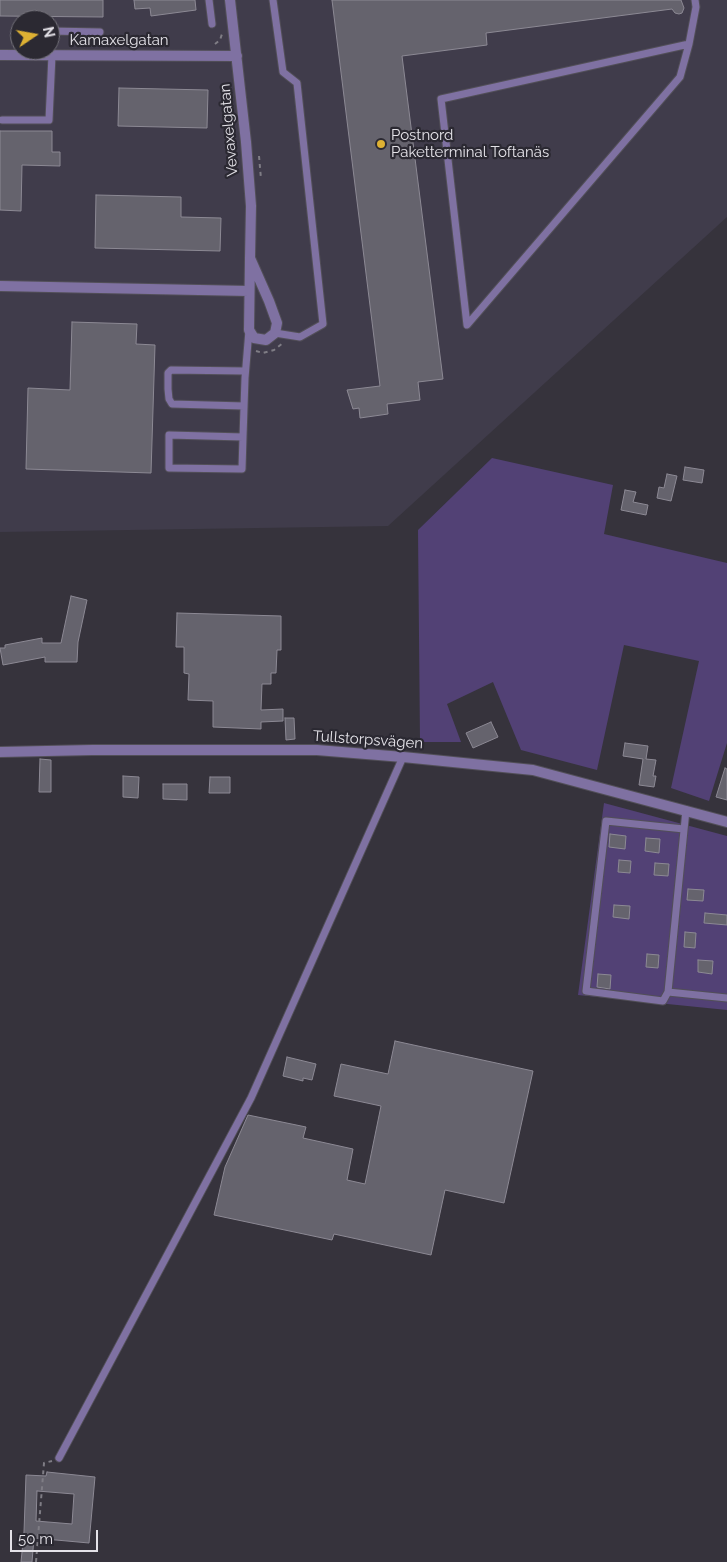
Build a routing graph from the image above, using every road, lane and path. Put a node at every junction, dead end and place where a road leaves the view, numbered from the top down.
1 (209, 0) edge
2 (230, 0) edge
3 (273, 0) edge
4 (695, 0) edge
5 (212, 24) dead end
6 (224, 28) dead end
7 (60, 32) edge
8 (100, 32) dead end
9 (689, 44) junction
10 (212, 47) dead end
11 (60, 55) edge
12 (238, 56) junction
13 (52, 60) edge
14 (2, 120) dead end
15 (250, 258) junction
16 (0, 286) edge
17 (249, 292) junction
18 (248, 330) junction
19 (276, 333) junction
20 (245, 371) junction
21 (244, 406) junction
22 (243, 437) junction
23 (0, 752) edge
24 (402, 757) junction
25 (686, 810) junction
26 (727, 822) edge
27 (684, 829) junction
28 (668, 992) junction
29 (727, 998) edge
30 (59, 1458) joint
31 (36, 1562) edge

1 - 5 lane
2 - 12 street, Vevaxelgatan
3 - 19 lane
4 - 9 lane
6 - 10 path
7 - 8 lane
9 - 9 lane
11 - 12 street, Kamaxelgatan
12 - 15 street, Vevaxelgatan
13 - 14 lane
15 - 17 street, Vevaxelgatan
15 - 19 street, Vevaxelgatan
16 - 17 street
17 - 18 street, Vevaxelgatan
18 - 19 street
18 - 20 lane
20 - 21 lane
20 - 21 lane
21 - 22 lane
22 - 22 lane
23 - 24 street, Tullstorpsvägen
24 - 25 street, Tullstorpsvägen
24 - 30 lane
25 - 26 street, Tullstorpsvägen
25 - 27 lane
27 - 28 lane
27 - 28 lane
28 - 29 lane
30 - 31 path

